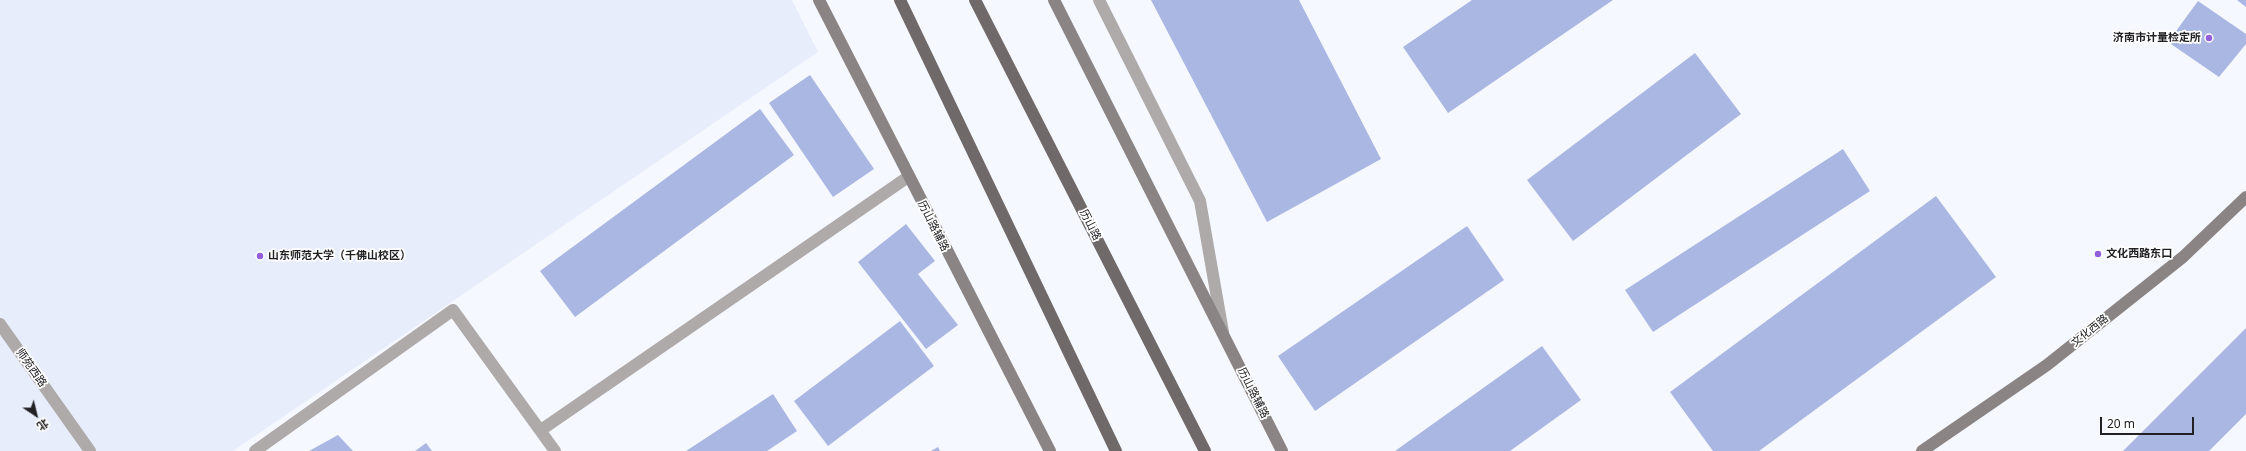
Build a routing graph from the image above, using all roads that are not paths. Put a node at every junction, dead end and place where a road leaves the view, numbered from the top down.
1 (819, 0) edge
2 (900, 0) edge
3 (975, 0) edge
4 (1054, 0) edge
5 (1099, 0) edge
6 (908, 177) junction
7 (2246, 197) edge
8 (0, 324) edge
9 (1224, 336) junction
10 (541, 430) junction
11 (90, 451) edge
12 (255, 451) edge
13 (555, 451) edge
14 (1050, 451) edge
15 (1116, 451) edge
16 (1205, 451) edge
17 (1282, 451) edge
18 (1922, 451) edge

1 - 6 street, 历山路辅路
2 - 15 main road
3 - 16 main road, 历山路
4 - 9 street, 历山路辅路
5 - 9 lane, 历山路辅路
6 - 10 lane
6 - 14 street, 历山路辅路
7 - 18 street, 文化西路
8 - 11 lane, 师苑西路
9 - 17 street, 历山路辅路
10 - 12 lane
10 - 13 lane

